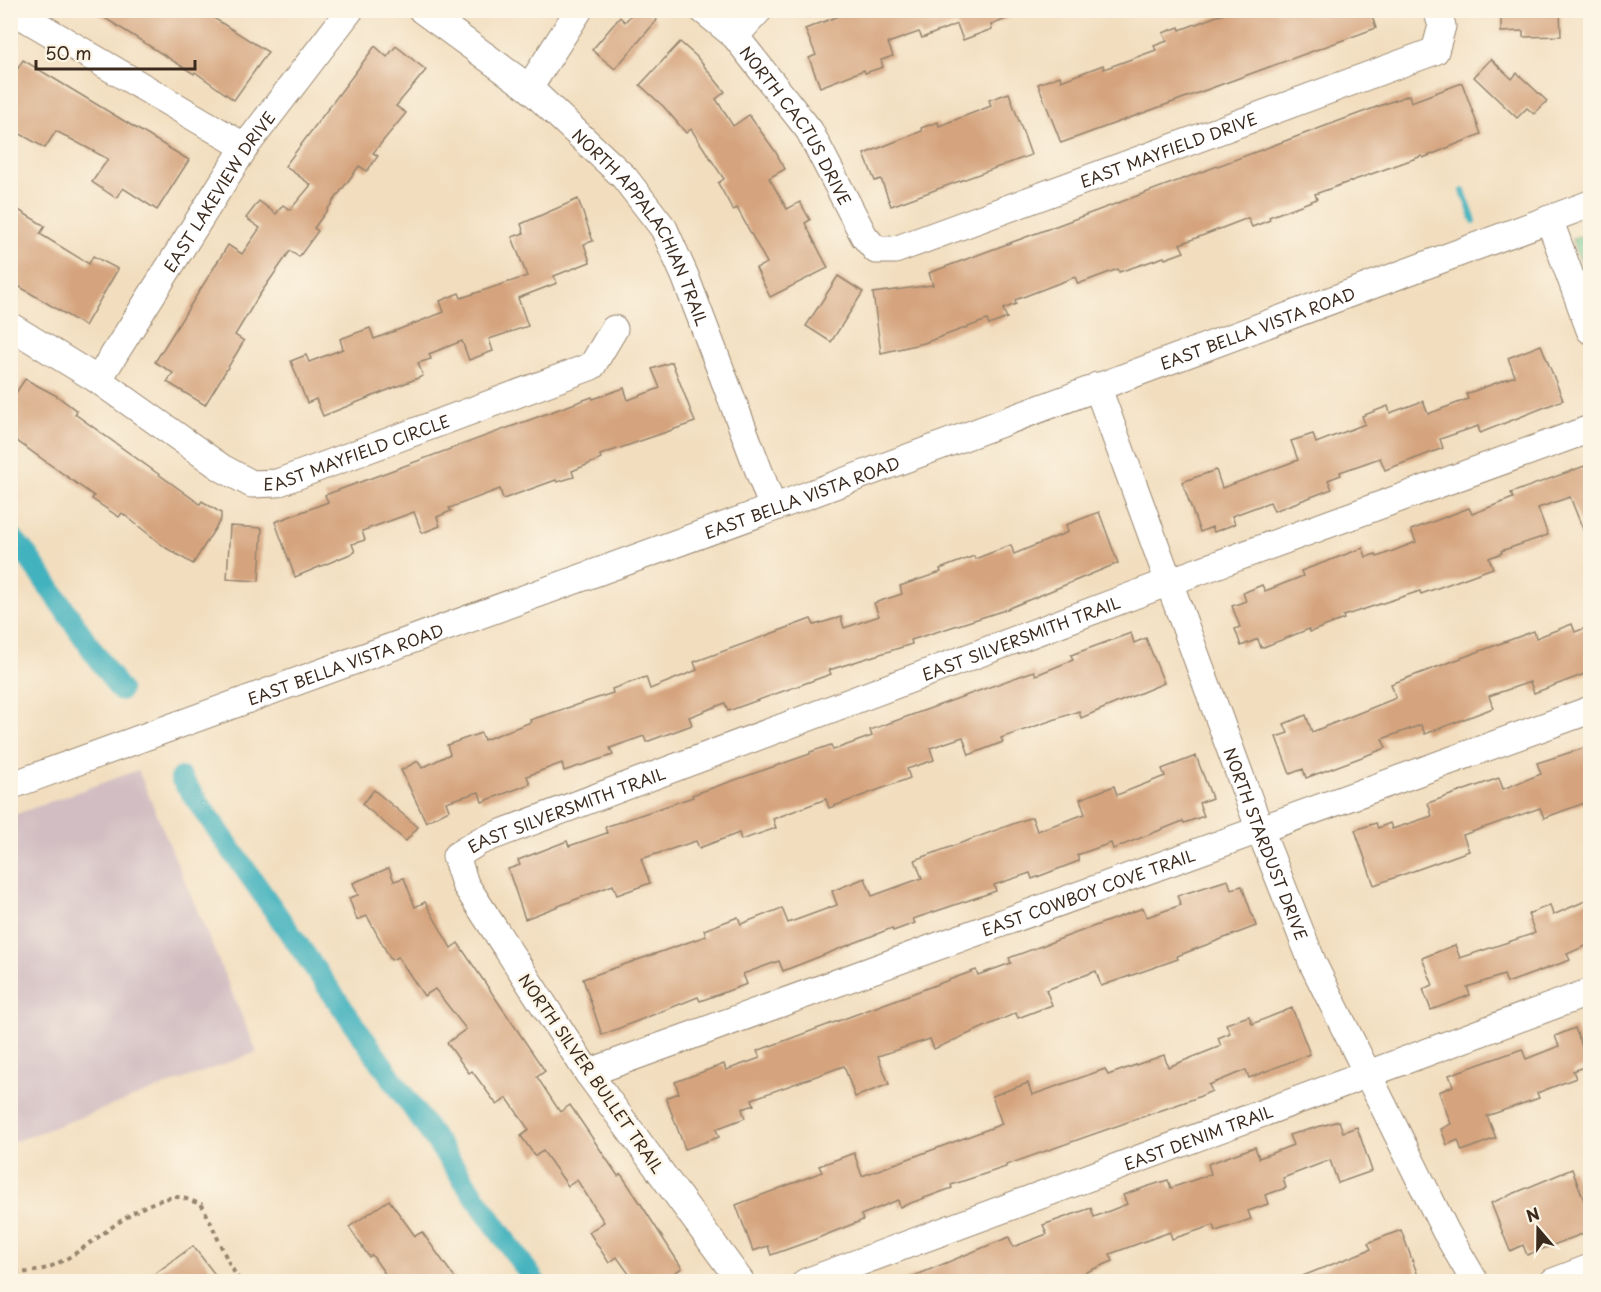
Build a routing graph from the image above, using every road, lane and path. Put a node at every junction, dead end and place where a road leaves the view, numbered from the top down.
1 (12, 10) edge
2 (350, 10) edge
3 (422, 10) edge
4 (579, 10) edge
5 (703, 10) edge
6 (759, 10) edge
7 (1440, 18) edge
8 (735, 36) junction
9 (529, 88) junction
10 (245, 147) junction
11 (1590, 204) edge
12 (1550, 219) junction
13 (876, 250) joint
14 (10, 326) edge
15 (614, 328) dead end
16 (1590, 330) edge
17 (98, 380) junction
18 (1097, 386) junction
19 (1590, 429) edge
20 (773, 508) junction
21 (1169, 582) junction
22 (1590, 710) edge
23 (10, 786) edge
24 (1260, 830) junction
25 (456, 856) joint
26 (1590, 992) edge
27 (588, 1073) junction
28 (1368, 1074) junction
29 (10, 1264) edge
30 (1590, 1268) edge
31 (241, 1281) edge
32 (741, 1281) edge
33 (806, 1281) edge
34 (1475, 1281) edge
35 (1553, 1281) edge

1 - 10 street
2 - 10 street, EAST LAKEVIEW DRIVE
3 - 9 street, NORTH APPALACHIAN TRAIL
4 - 9 street
5 - 8 street, NORTH CACTUS DRIVE
6 - 8 street
7 - 13 street, EAST MAYFIELD DRIVE
8 - 13 street, NORTH CACTUS DRIVE
9 - 20 street, NORTH APPALACHIAN TRAIL
10 - 17 street, EAST LAKEVIEW DRIVE
11 - 12 street, EAST BELLA VISTA ROAD
12 - 16 street
12 - 18 street, EAST BELLA VISTA ROAD
14 - 17 street, EAST MAYFIELD CIRCLE
15 - 17 street, EAST MAYFIELD CIRCLE
18 - 20 street, EAST BELLA VISTA ROAD
18 - 21 street, NORTH STARDUST DRIVE
19 - 21 street, EAST SILVERSMITH TRAIL
20 - 23 street, EAST BELLA VISTA ROAD
21 - 24 street, NORTH STARDUST DRIVE
21 - 25 street, EAST SILVERSMITH TRAIL
22 - 24 street, EAST COWBOY COVE TRAIL
24 - 27 street, EAST COWBOY COVE TRAIL
24 - 28 street, NORTH STARDUST DRIVE
25 - 27 street, NORTH SILVER BULLET TRAIL
26 - 28 street, EAST DENIM TRAIL
27 - 32 street, NORTH SILVER BULLET TRAIL
28 - 33 street, EAST DENIM TRAIL
28 - 34 street, NORTH STARDUST DRIVE
29 - 31 path
30 - 35 street

